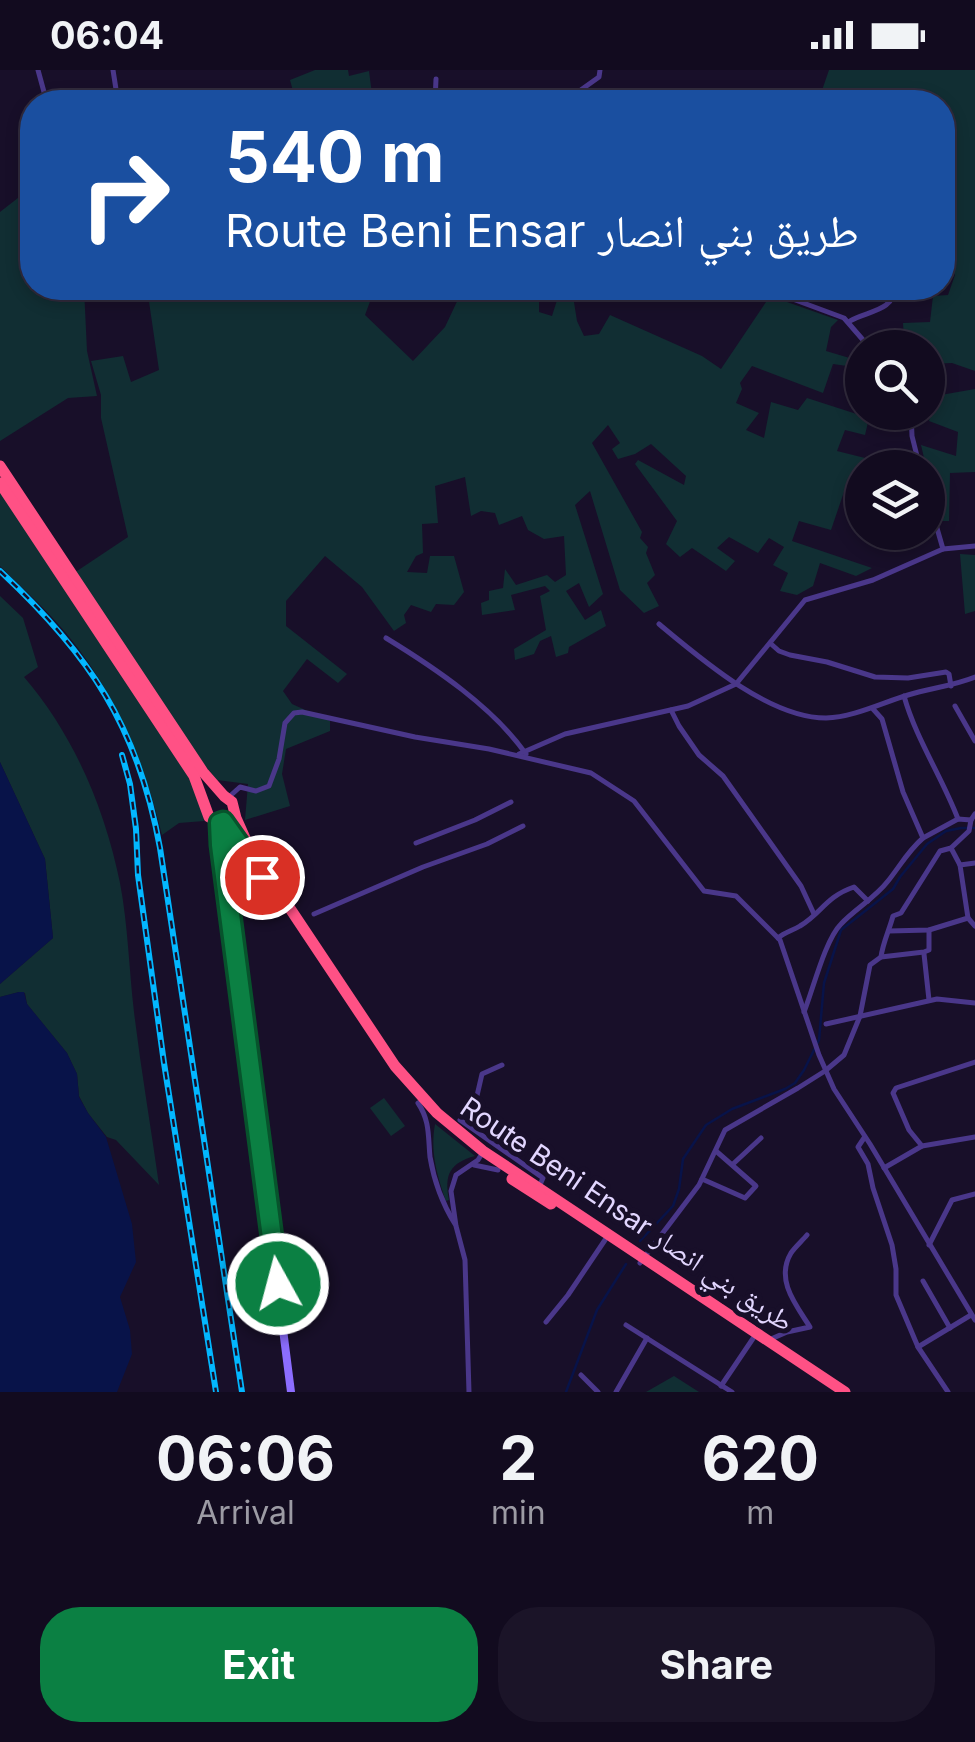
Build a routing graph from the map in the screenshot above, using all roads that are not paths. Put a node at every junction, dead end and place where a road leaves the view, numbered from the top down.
1 (600, 70) edge
2 (436, 79) dead end
3 (436, 90) edge
4 (581, 90) edge
5 (795, 300) edge
6 (892, 300) edge
7 (848, 322) junction
8 (855, 330) edge
9 (0, 466) edge
10 (0, 483) edge
11 (975, 546) edge
12 (945, 548) edge
13 (939, 550) edge
14 (660, 624) dead end
15 (386, 638) dead end
16 (770, 643) junction
17 (975, 677) edge
18 (736, 684) junction
19 (951, 686) junction
20 (904, 696) junction
21 (956, 706) dead end
22 (873, 708) junction
23 (671, 710) junction
24 (975, 741) edge
25 (526, 755) junction
26 (229, 801) junction
27 (511, 802) dead end
28 (207, 809) junction
29 (958, 819) junction
30 (220, 822) junction
31 (971, 822) edge
32 (523, 826) dead end
33 (923, 838) junction
34 (416, 842) dead end
35 (952, 848) junction
36 (975, 863) edge
37 (960, 865) junction
38 (868, 901) junction
39 (314, 914) dead end
40 (814, 914) junction
41 (968, 918) junction
42 (975, 926) edge
43 (929, 930) junction
44 (889, 931) junction
45 (778, 938) junction
46 (924, 952) junction
47 (881, 957) junction
48 (929, 1000) junction
49 (975, 1003) edge
50 (804, 1012) junction
51 (860, 1016) junction
52 (826, 1024) dead end
53 (975, 1062) edge
54 (502, 1065) dead end
55 (825, 1070) junction
56 (433, 1120) junction
57 (865, 1137) junction
58 (975, 1137) edge
59 (760, 1138) dead end
60 (922, 1146) junction
61 (477, 1150) junction
62 (716, 1151) junction
63 (733, 1164) junction
64 (884, 1168) junction
65 (702, 1179) junction
66 (975, 1194) edge
67 (456, 1226) junction
68 (807, 1235) dead end
69 (604, 1240) junction
70 (929, 1245) junction
71 (642, 1260) junction
72 (923, 1281) dead end
73 (973, 1317) edge
74 (546, 1322) dead end
75 (626, 1324) dead end
76 (950, 1328) junction
77 (759, 1337) junction
78 (647, 1338) junction
79 (918, 1347) junction
80 (581, 1374) dead end
81 (722, 1386) junction
82 (291, 1392) edge
83 (469, 1392) edge
84 (598, 1392) edge
85 (616, 1392) edge
86 (732, 1392) edge
87 (833, 1392) edge
88 (845, 1392) edge
89 (948, 1392) edge

1 - 4 street
2 - 3 street
5 - 7 street
6 - 7 street
7 - 8 street
9 - 26 highway, Route Beni Ensar طريق بني انصار
10 - 28 highway
11 - 12 street
13 - 16 street
14 - 18 street
15 - 25 street
16 - 18 street
16 - 19 street
17 - 19 street
18 - 22 street
18 - 23 street
19 - 20 street
20 - 22 street
20 - 29 street
21 - 24 street
22 - 33 street
23 - 25 street
23 - 40 street
25 - 26 street
25 - 45 street
26 - 28 highway
26 - 30 highway
26 - 56 highway, Route Beni Ensar طريق بني انصار
27 - 34 street
28 - 30 highway
29 - 31 street
29 - 33 street
30 - 56 highway, Route Beni Ensar طريق بني انصار
30 - 82 street
31 - 35 street
32 - 39 street
33 - 38 street
35 - 37 street
35 - 44 street
36 - 37 street
37 - 41 street
38 - 40 street
38 - 50 street
40 - 45 street
41 - 42 street
41 - 43 street
43 - 44 street
43 - 46 street
44 - 47 street
45 - 50 street
46 - 47 street
46 - 48 street
47 - 51 street
48 - 49 street
48 - 51 street
50 - 55 street
51 - 52 street
51 - 55 street
53 - 60 street
54 - 61 street
55 - 57 street
55 - 62 street
56 - 61 highway, Route Beni Ensar طريق بني انصار
56 - 67 street
57 - 64 street
57 - 79 street
58 - 60 street
59 - 63 street
60 - 64 street
61 - 67 street
61 - 69 highway, Route Beni Ensar طريق بني انصار
61 - 71 highway, Route Beni Ensar طريق بني انصار
62 - 63 street
62 - 65 street
63 - 65 street
64 - 70 street
65 - 71 street
66 - 70 street
67 - 83 street
68 - 77 street
69 - 71 highway, Route Beni Ensar طريق بني انصار
69 - 74 street
70 - 73 street
71 - 77 highway, Route Beni Ensar طريق بني انصار
72 - 76 street
73 - 76 street
75 - 78 street
76 - 79 street
77 - 81 street
77 - 87 highway, Route Beni Ensar طريق بني انصار
77 - 88 highway, Route Beni Ensar طريق بني انصار
78 - 81 street
78 - 85 street
79 - 89 street
80 - 84 street
81 - 86 street

